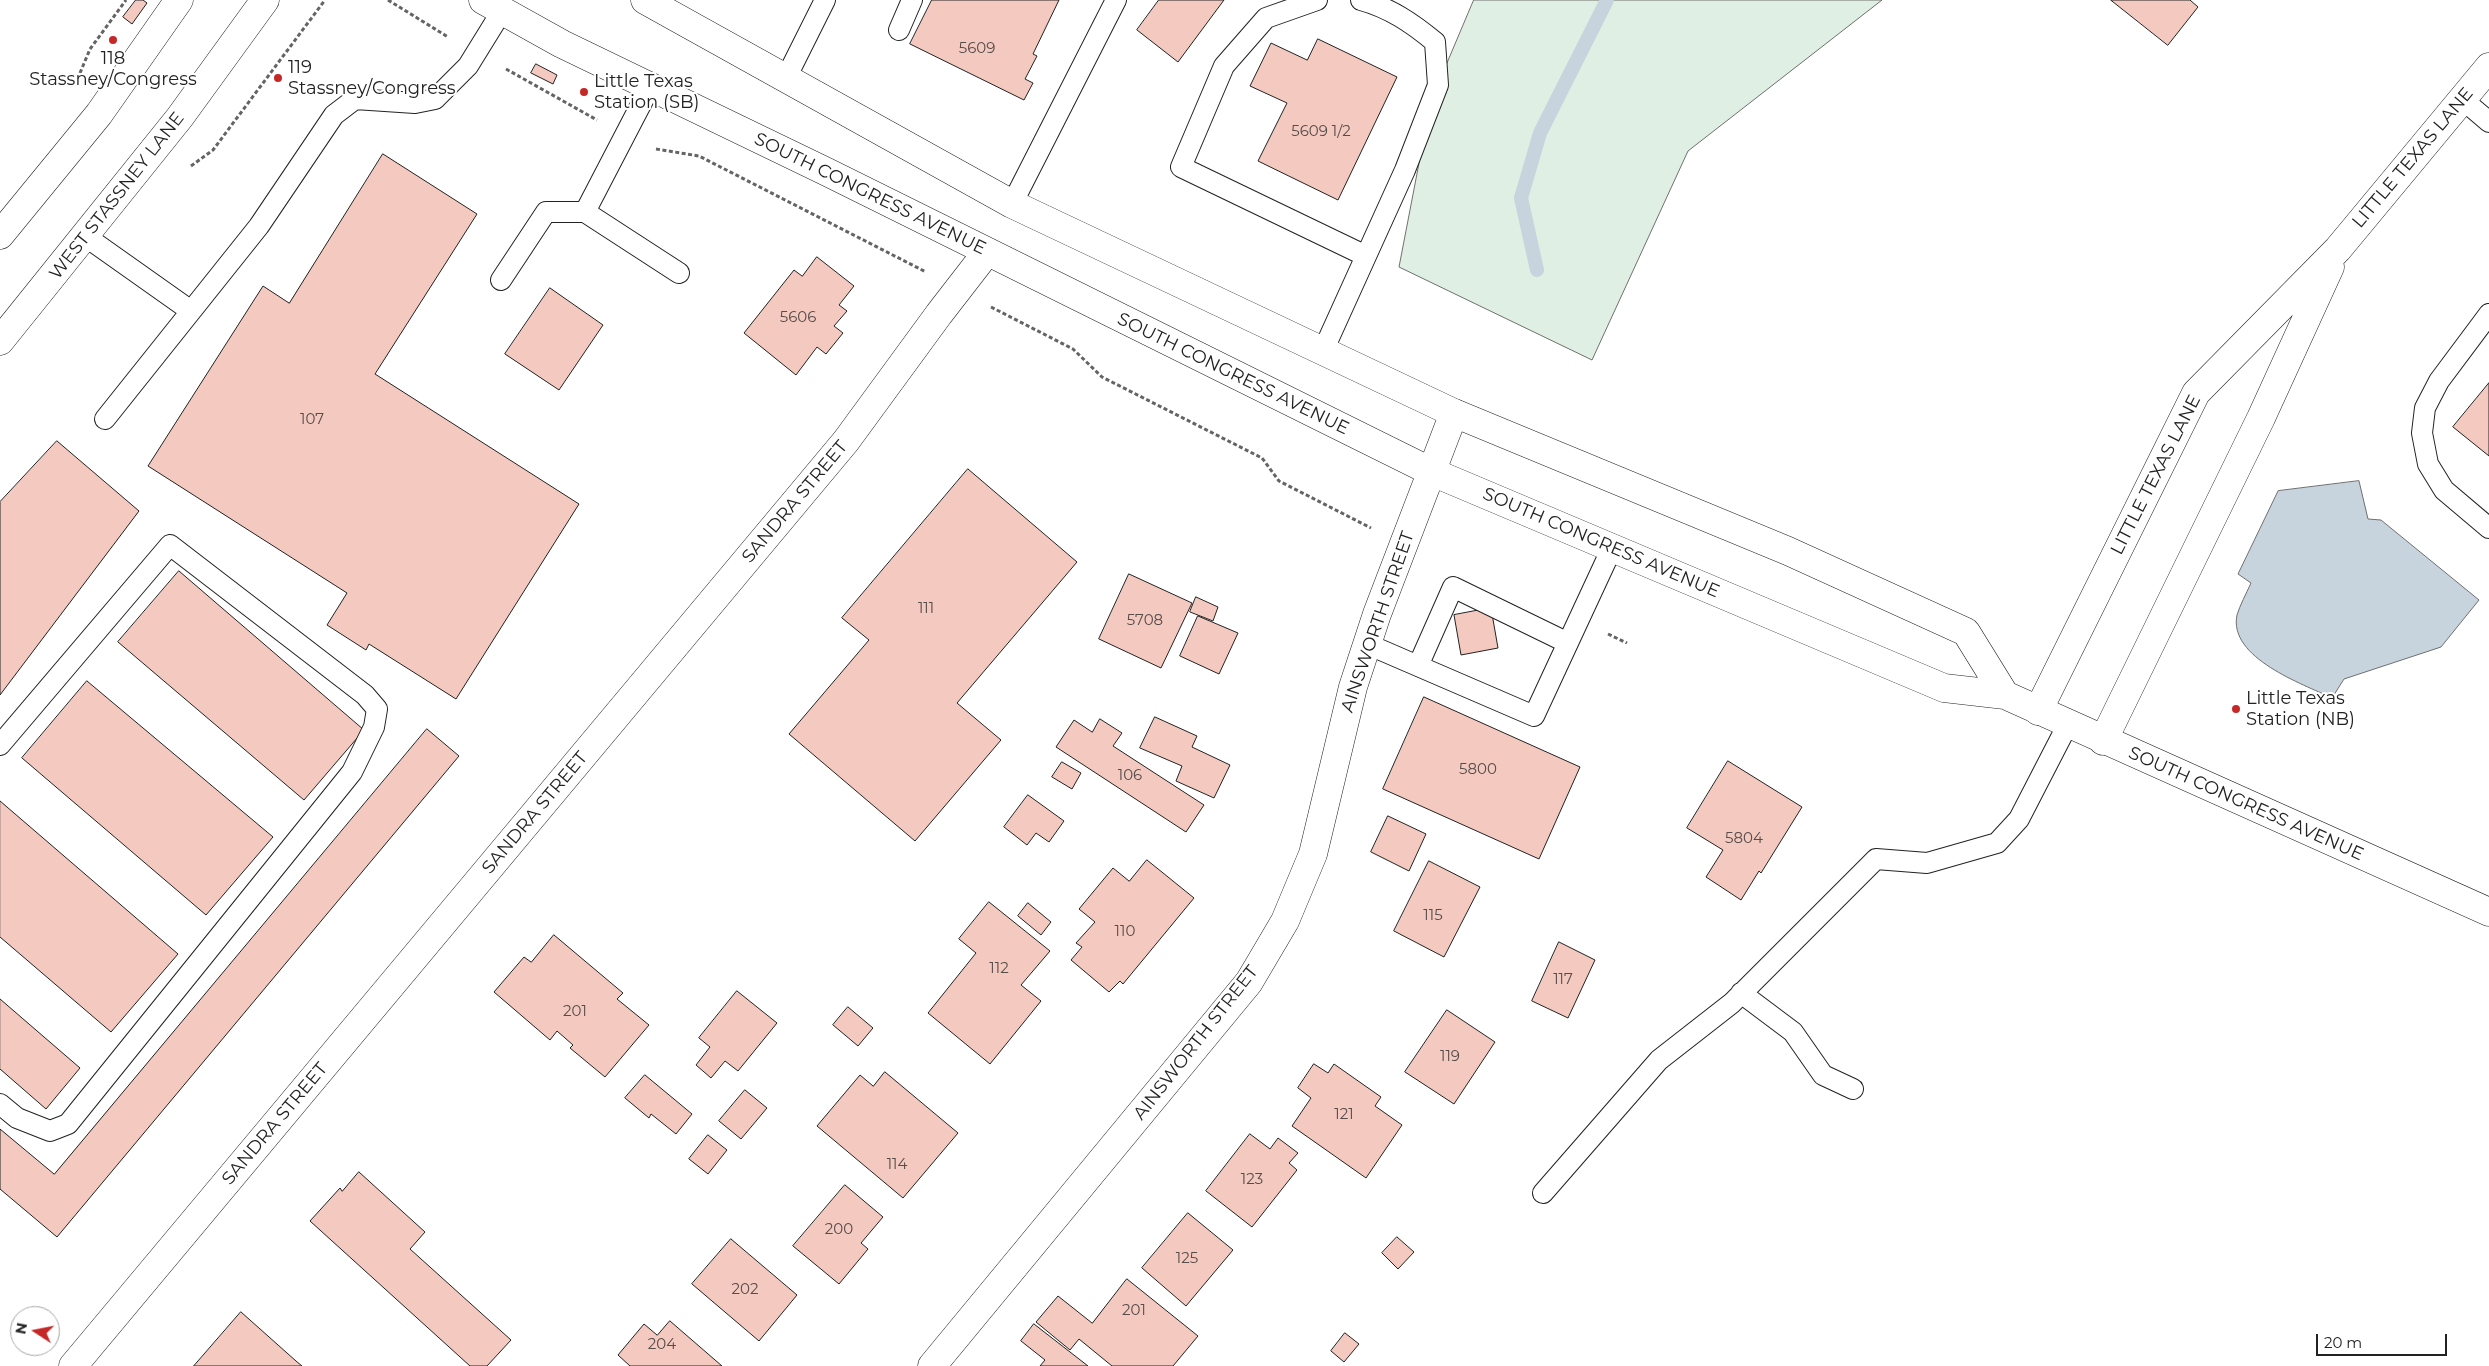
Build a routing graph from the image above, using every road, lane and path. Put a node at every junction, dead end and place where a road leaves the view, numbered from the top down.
1 (126, 0) edge
2 (179, 0) edge
3 (265, 0) edge
4 (325, 0) edge
5 (645, 0) edge
6 (825, 0) edge
7 (912, 0) edge
8 (1116, 0) edge
9 (1317, 0) edge
10 (1361, 0) edge
11 (493, 6) edge
12 (666, 7) edge
13 (899, 30) dead end
14 (2489, 67) edge
15 (78, 76) dead end
16 (785, 80) junction
17 (650, 87) junction
18 (2462, 99) junction
19 (2489, 122) edge
20 (196, 162) dead end
21 (1012, 204) junction
22 (585, 212) junction
23 (0, 235) edge
24 (85, 236) junction
25 (2338, 249) junction
26 (987, 252) junction
27 (1366, 256) junction
28 (679, 273) dead end
29 (501, 280) dead end
30 (990, 306) dead end
31 (191, 311) junction
32 (2489, 314) edge
33 (0, 341) edge
34 (1323, 351) junction
35 (1454, 413) junction
36 (105, 419) dead end
37 (1432, 472) junction
38 (1371, 528) dead end
39 (2489, 528) edge
40 (1612, 548) junction
41 (1568, 643) junction
42 (1367, 644) junction
43 (1418, 666) junction
44 (2005, 695) junction
45 (2038, 711) junction
46 (2068, 724) junction
47 (2103, 741) junction
48 (0, 745) edge
49 (2489, 912) edge
50 (1741, 993) junction
51 (1853, 1089) dead end
52 (0, 1104) edge
53 (1542, 1193) dead end
54 (73, 1366) edge
55 (932, 1366) edge

1 - 15 path
2 - 23 main road
3 - 24 main road, WEST STASSNEY LANE
4 - 20 path
5 - 12 main road
6 - 16 lane
7 - 13 lane
8 - 21 lane
9 - 27 lane
10 - 27 lane
11 - 17 main road, SOUTH CONGRESS AVENUE
11 - 31 lane
12 - 16 main road
14 - 18 main road, LITTLE TEXAS LANE
16 - 21 main road
17 - 22 lane
17 - 26 main road, SOUTH CONGRESS AVENUE
18 - 19 lane
18 - 25 main road, LITTLE TEXAS LANE
21 - 34 main road
22 - 28 lane
22 - 29 lane
24 - 31 lane
24 - 33 main road, WEST STASSNEY LANE
25 - 45 main road, LITTLE TEXAS LANE
25 - 47 main road, LITTLE TEXAS LANE
26 - 37 main road, SOUTH CONGRESS AVENUE
26 - 54 main road, SANDRA STREET
27 - 34 lane
30 - 38 path
31 - 36 lane
32 - 39 lane
34 - 35 main road
35 - 37 main road, AINSWORTH STREET
35 - 44 main road
37 - 40 main road, SOUTH CONGRESS AVENUE
37 - 42 main road, AINSWORTH STREET
40 - 41 lane
40 - 44 main road, SOUTH CONGRESS AVENUE
41 - 43 lane
41 - 43 lane
42 - 43 lane
42 - 55 main road, AINSWORTH STREET
44 - 45 main road, SOUTH CONGRESS AVENUE
45 - 46 main road, SOUTH CONGRESS AVENUE
46 - 47 main road, SOUTH CONGRESS AVENUE
46 - 50 lane
47 - 49 main road, SOUTH CONGRESS AVENUE
48 - 52 lane
50 - 51 lane
50 - 53 lane

